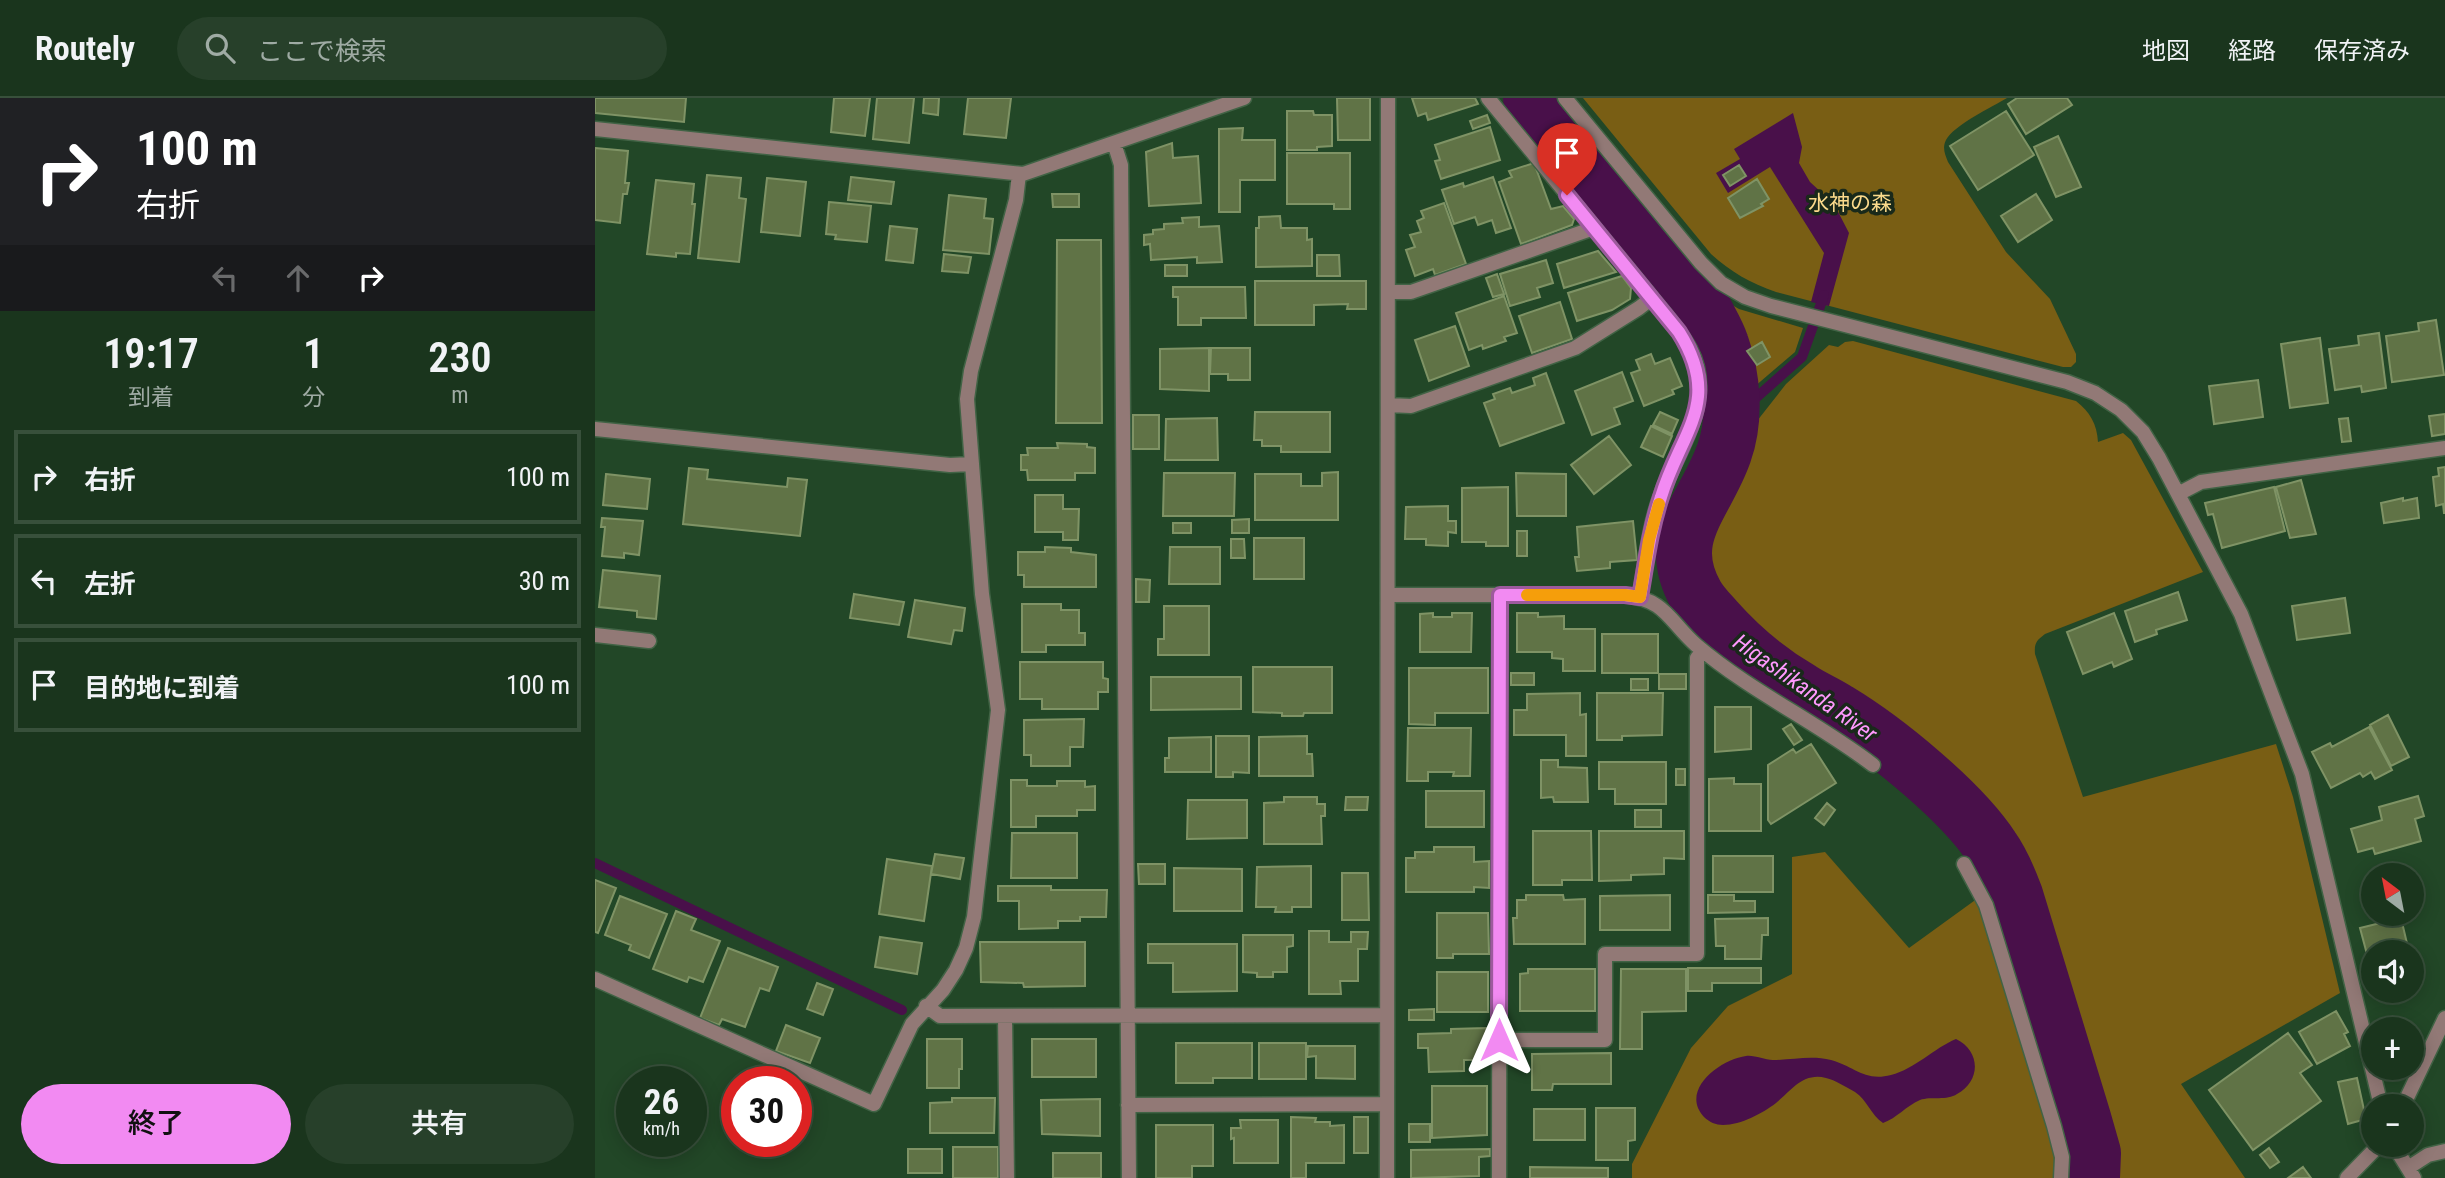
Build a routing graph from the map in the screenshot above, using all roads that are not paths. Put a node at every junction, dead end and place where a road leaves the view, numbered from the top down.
1 (1244, 98) edge
2 (1388, 98) edge
3 (1488, 98) edge
4 (1565, 98) edge
5 (595, 129) edge
6 (1114, 143) junction
7 (1019, 174) junction
8 (1594, 228) junction
9 (1388, 292) junction
10 (1652, 298) junction
11 (1388, 405) junction
12 (595, 429) edge
13 (2445, 448) edge
14 (971, 464) junction
15 (2178, 494) junction
16 (1388, 595) junction
17 (1500, 595) junction
18 (1640, 597) junction
19 (595, 635) edge
20 (649, 640) dead end
21 (1703, 651) junction
22 (1874, 765) dead end
23 (1964, 864) dead end
24 (596, 984) edge
25 (926, 1006) junction
26 (1387, 1015) junction
27 (1126, 1016) junction
28 (1005, 1017) junction
29 (2445, 1018) edge
30 (1499, 1040) junction
31 (2378, 1094) edge
32 (2409, 1094) edge
33 (1387, 1104) junction
34 (1128, 1105) junction
35 (2445, 1151) edge
36 (2367, 1157) edge
37 (2401, 1157) edge
38 (2411, 1173) edge
39 (1007, 1178) edge
40 (1129, 1178) edge
41 (1387, 1178) edge
42 (1499, 1178) edge
43 (2061, 1178) edge
44 (2347, 1178) edge

1 - 6 street
2 - 9 street
3 - 8 street
4 - 15 street
5 - 7 street
6 - 7 street
6 - 27 street
7 - 14 street
8 - 9 street
8 - 10 street
9 - 11 street
10 - 11 street
10 - 18 street
11 - 16 street
12 - 14 street
13 - 15 street
14 - 25 street
15 - 31 street
16 - 17 street
16 - 26 street
17 - 18 street
17 - 30 street
18 - 21 street
19 - 20 street
21 - 22 street
21 - 30 street
23 - 43 street
24 - 25 street
25 - 28 street
26 - 27 street
26 - 33 street
27 - 28 street
27 - 34 street
28 - 39 street
29 - 32 street
30 - 42 street
33 - 34 street
33 - 41 street
34 - 40 street
35 - 38 street
36 - 44 street
37 - 38 street

